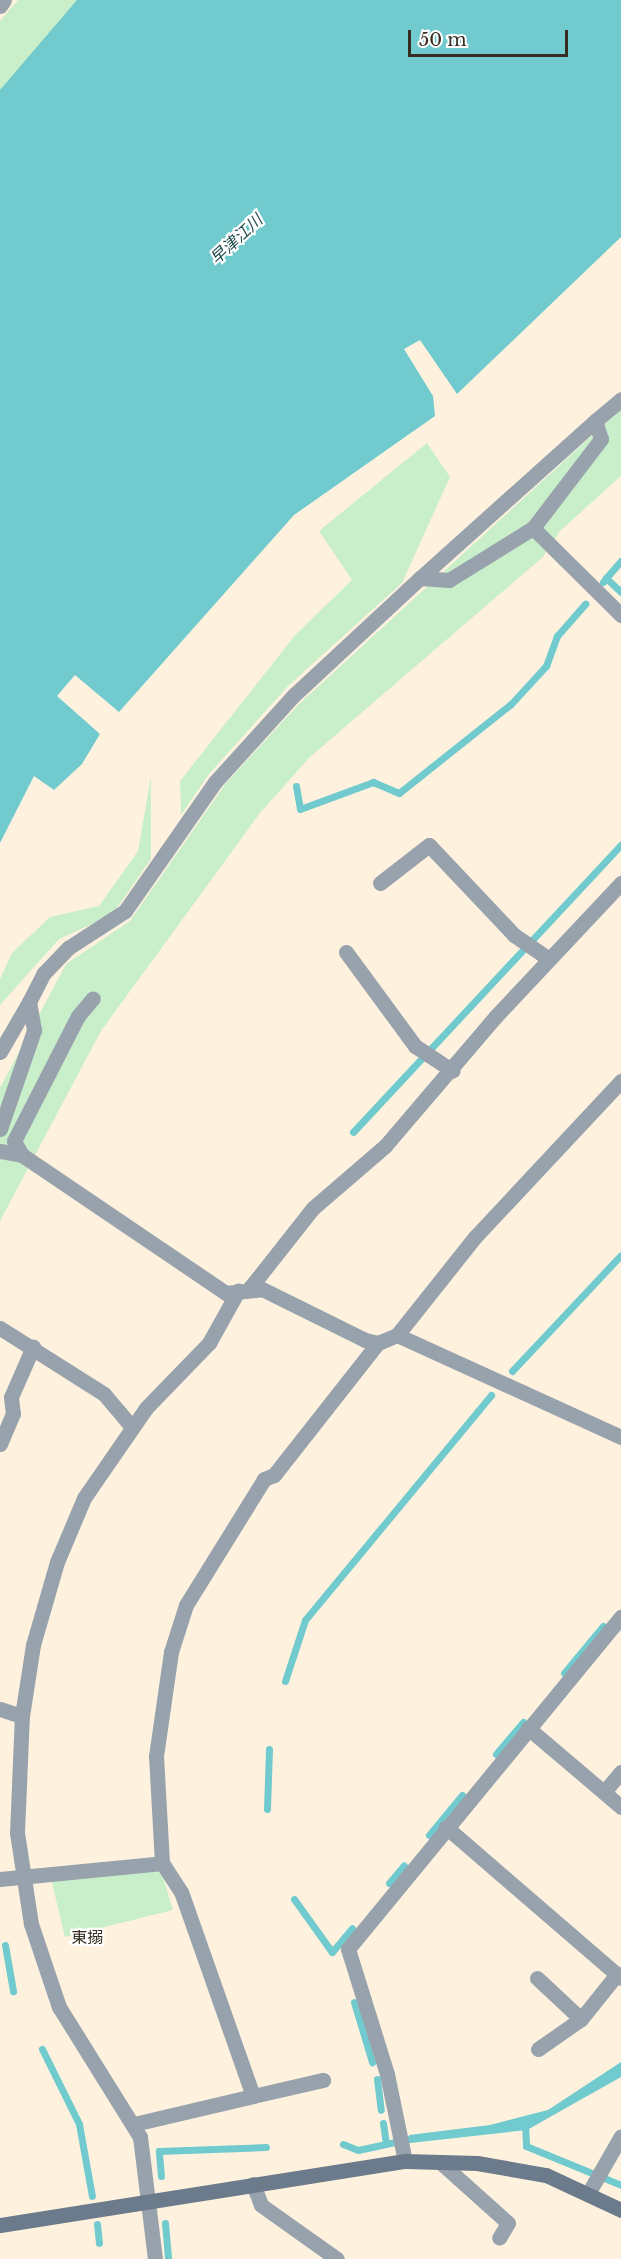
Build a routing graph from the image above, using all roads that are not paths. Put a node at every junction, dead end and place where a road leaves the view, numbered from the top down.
1 (4, 0) edge
2 (0, 6) edge
3 (621, 399) edge
4 (595, 421) junction
5 (533, 528) junction
6 (420, 578) junction
7 (621, 615) edge
8 (380, 883) dead end
9 (621, 883) edge
10 (346, 952) dead end
11 (549, 959) junction
12 (93, 998) dead end
13 (29, 1002) junction
14 (0, 1052) edge
15 (453, 1071) junction
16 (621, 1081) edge
17 (0, 1128) edge
18 (0, 1151) edge
19 (22, 1155) junction
20 (243, 1290) junction
21 (0, 1328) edge
22 (397, 1335) junction
23 (378, 1343) junction
24 (33, 1347) junction
25 (132, 1427) junction
26 (621, 1437) edge
27 (0, 1444) edge
28 (621, 1617) edge
29 (0, 1709) edge
30 (22, 1716) junction
31 (528, 1728) junction
32 (621, 1772) edge
33 (604, 1792) junction
34 (621, 1807) edge
35 (446, 1827) junction
36 (162, 1863) junction
37 (0, 1879) edge
38 (24, 1879) junction
39 (619, 1976) edge
40 (537, 1977) dead end
41 (581, 2019) junction
42 (538, 2049) dead end
43 (323, 2080) dead end
44 (253, 2096) junction
45 (134, 2124) junction
46 (621, 2136) edge
47 (404, 2154) junction
48 (440, 2162) junction
49 (253, 2184) junction
50 (593, 2186) junction
51 (150, 2201) junction
52 (621, 2210) edge
53 (0, 2225) edge
54 (499, 2238) dead end
55 (155, 2259) edge
56 (337, 2259) edge

1 - 2 street
3 - 4 street
4 - 5 street
4 - 6 street
5 - 6 street
5 - 7 street
6 - 13 street
8 - 11 street
9 - 11 street
10 - 15 street
11 - 15 street
12 - 19 street
13 - 14 street
13 - 17 street
15 - 20 street
16 - 22 street
18 - 19 street
19 - 20 street
20 - 23 street
20 - 25 street
21 - 24 street
22 - 23 street
22 - 26 street
23 - 36 street
24 - 25 street
24 - 27 street
25 - 30 street
28 - 31 street
29 - 30 street
30 - 38 street
31 - 33 street
31 - 35 street
32 - 33 street
33 - 34 street
35 - 39 street
35 - 47 street
36 - 38 street
36 - 44 street
37 - 38 street
38 - 45 street
39 - 41 street
40 - 41 street
41 - 42 street
43 - 44 street
44 - 45 street
45 - 51 street
46 - 50 street
47 - 48 street
47 - 49 street
48 - 50 street
48 - 54 street
49 - 51 street
49 - 56 street
50 - 52 street
51 - 53 street
51 - 55 street

